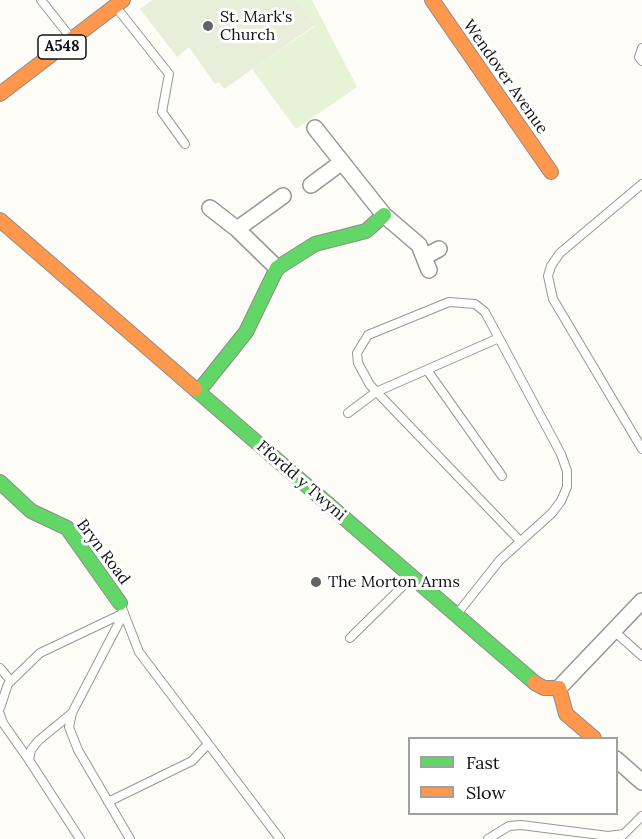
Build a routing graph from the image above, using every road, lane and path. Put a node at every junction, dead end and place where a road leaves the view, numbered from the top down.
1 (40, 0) edge
2 (432, 0) edge
3 (119, 3) edge
4 (72, 39) junction
5 (642, 48) edge
6 (642, 61) edge
7 (0, 94) edge
8 (315, 128) dead end
9 (186, 144) dead end
10 (342, 162) junction
11 (551, 172) dead end
12 (642, 184) edge
13 (311, 185) dead end
14 (284, 196) dead end
15 (210, 208) dead end
16 (384, 215) junction
17 (0, 220) edge
18 (237, 229) junction
19 (439, 249) dead end
20 (277, 268) junction
21 (499, 338) junction
22 (427, 370) junction
23 (198, 392) junction
24 (376, 392) junction
25 (348, 413) dead end
26 (642, 449) edge
27 (502, 476) dead end
28 (0, 482) edge
29 (520, 541) junction
30 (412, 577) junction
31 (642, 601) edge
32 (122, 608) junction
33 (456, 615) junction
34 (614, 632) junction
35 (350, 638) dead end
36 (642, 656) edge
37 (0, 668) edge
38 (10, 681) junction
39 (559, 688) junction
40 (0, 708) edge
41 (72, 713) junction
42 (0, 714) edge
43 (593, 737) edge
44 (208, 744) junction
45 (29, 760) junction
46 (618, 761) edge
47 (642, 782) edge
48 (108, 802) junction
49 (642, 816) edge
50 (622, 837) edge
51 (80, 839) edge
52 (130, 839) edge
53 (280, 839) edge
54 (488, 839) edge

1 - 4 lane
2 - 11 street, Wendover Avenue
3 - 4 street, A548
3 - 9 lane
4 - 7 street, A548
5 - 6 lane
8 - 10 street
10 - 13 street
10 - 16 street
12 - 26 lane
14 - 18 street
15 - 18 street
16 - 19 street
16 - 20 street
17 - 23 street, Ffordd y Twyni
18 - 20 street
20 - 23 street
21 - 22 lane
21 - 24 lane
21 - 29 lane
22 - 24 lane
22 - 27 lane
23 - 30 street, Ffordd y Twyni
24 - 25 lane
24 - 29 lane
28 - 32 street, Bryn Road
29 - 33 lane
30 - 33 street, Ffordd y Twyni
30 - 35 lane
31 - 34 street
32 - 38 lane
32 - 41 lane
32 - 44 lane
33 - 39 street, Ffordd y Twyni
34 - 36 lane
34 - 39 street
37 - 38 lane
38 - 40 lane
39 - 43 street
41 - 45 lane
41 - 48 lane
42 - 45 lane
44 - 48 lane
44 - 53 lane
45 - 51 lane
46 - 47 street
48 - 52 lane
49 - 50 lane
50 - 54 lane

